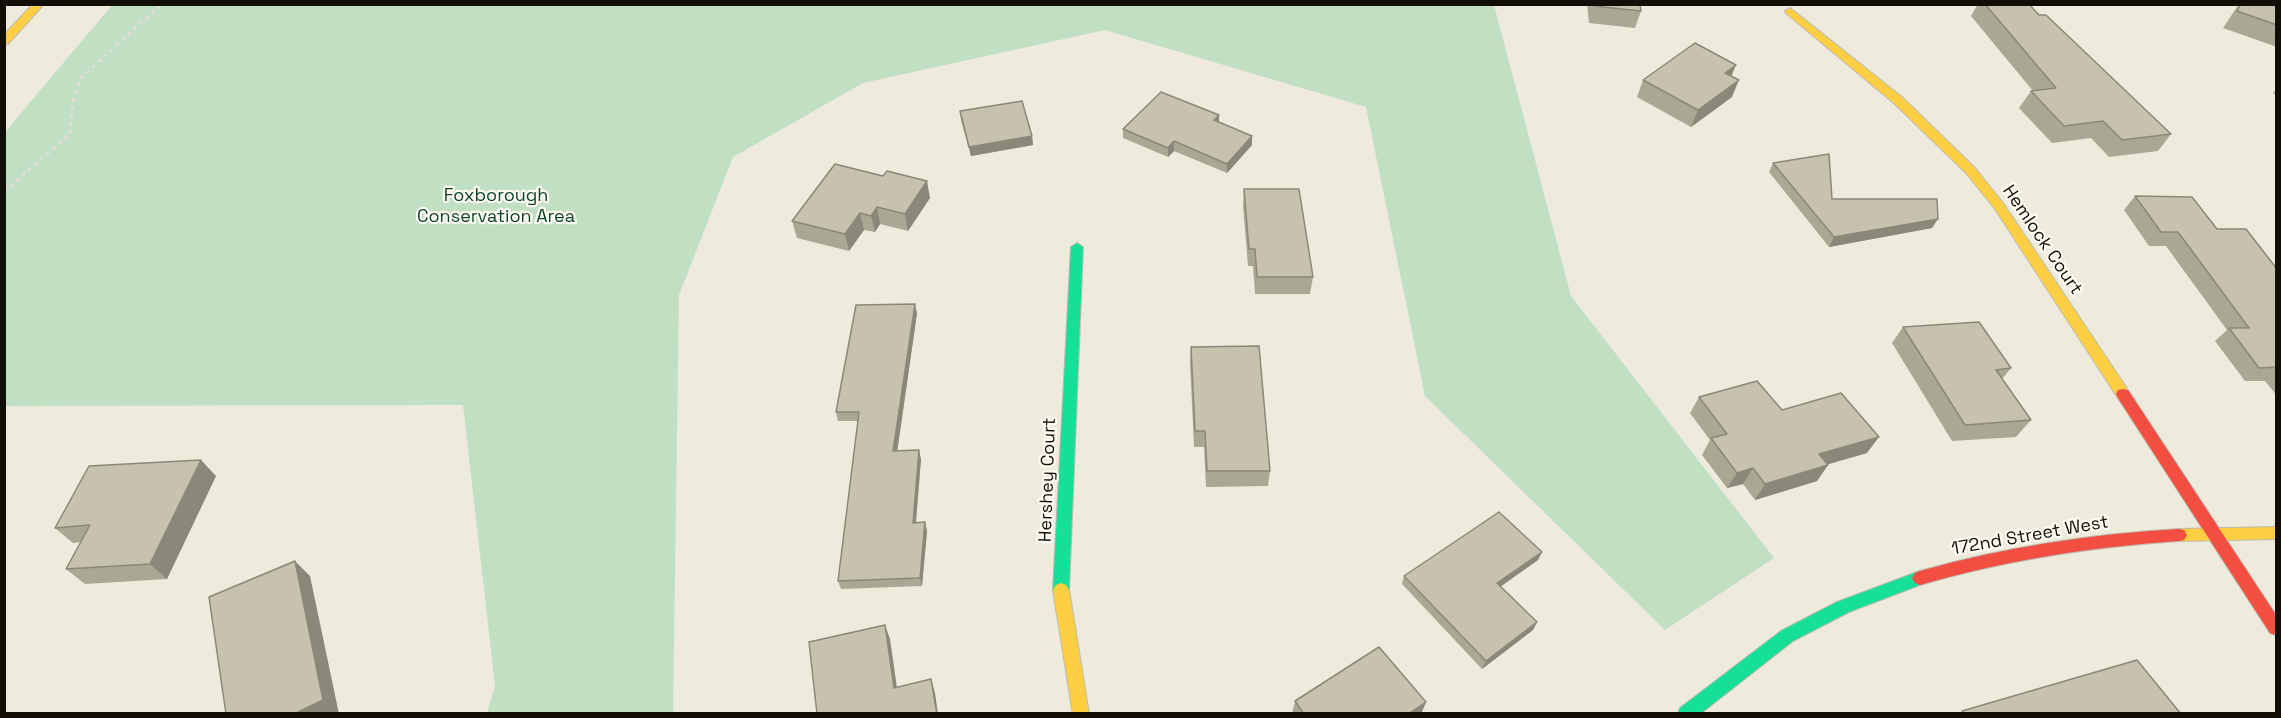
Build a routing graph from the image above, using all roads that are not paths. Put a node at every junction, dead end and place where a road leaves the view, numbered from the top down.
1 (39, 4) edge
2 (1790, 11) dead end
3 (4, 42) edge
4 (1077, 247) dead end
5 (2216, 533) junction
6 (2277, 533) edge
7 (2277, 628) edge
8 (1081, 714) edge
9 (1686, 714) edge

1 - 3 street
2 - 5 street, Hemlock Court
4 - 8 street, Hershey Court
5 - 6 street, 172nd Street West
5 - 7 street, Hemlock Court
5 - 9 street, 172nd Street West

